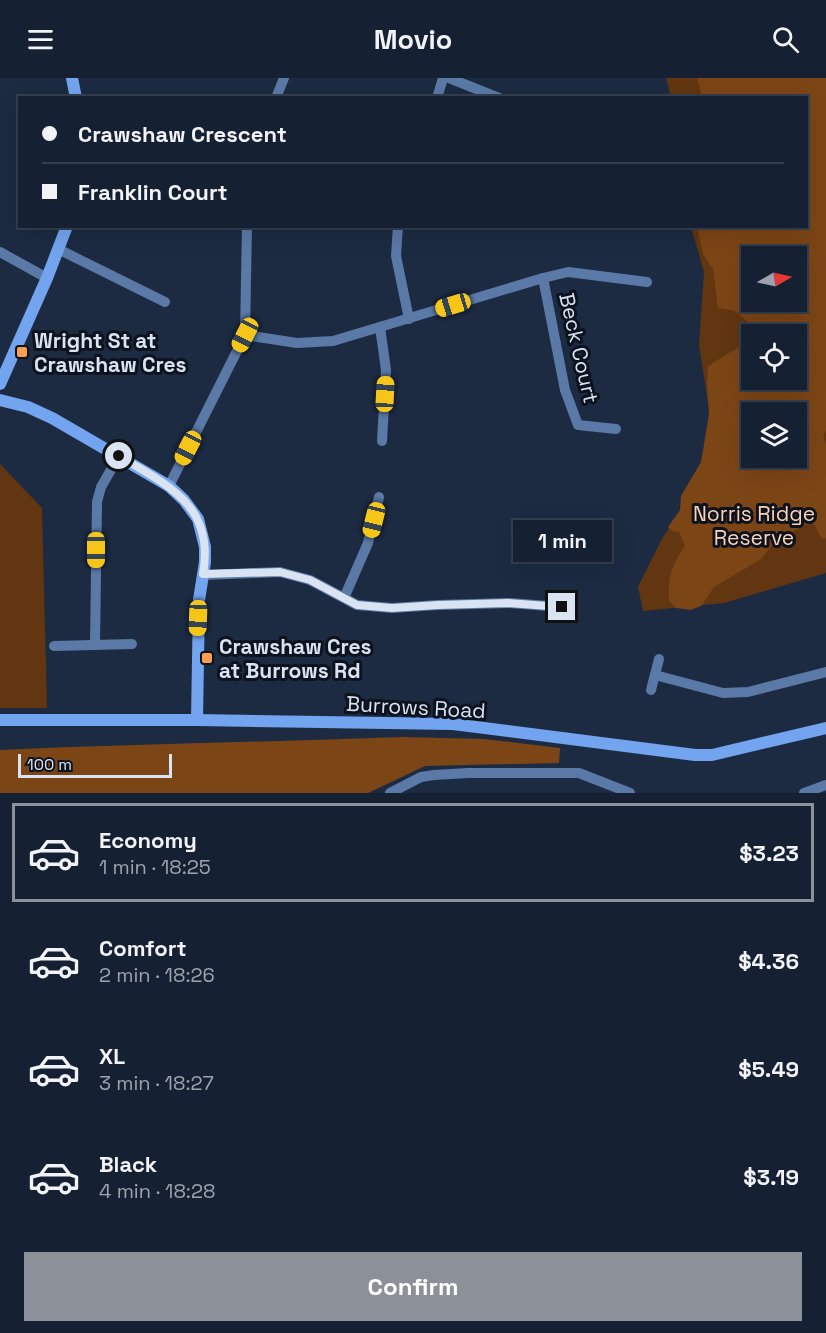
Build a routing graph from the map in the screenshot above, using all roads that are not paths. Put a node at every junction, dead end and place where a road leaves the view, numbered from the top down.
1 (72, 78) edge
2 (284, 78) edge
3 (443, 78) edge
4 (449, 78) edge
5 (76, 96) edge
6 (277, 96) edge
7 (437, 96) edge
8 (494, 96) edge
9 (66, 228) edge
10 (247, 228) edge
11 (398, 228) edge
12 (58, 249) junction
13 (0, 252) edge
14 (47, 278) junction
15 (543, 278) junction
16 (647, 282) dead end
17 (165, 302) dead end
18 (409, 318) junction
19 (380, 327) junction
20 (245, 335) junction
21 (0, 384) edge
22 (0, 400) edge
23 (616, 429) dead end
24 (382, 441) dead end
25 (119, 456) junction
26 (168, 486) junction
27 (379, 497) dead end
28 (203, 574) junction
29 (344, 598) junction
30 (562, 607) dead end
31 (132, 644) dead end
32 (95, 645) junction
33 (54, 646) dead end
34 (659, 659) dead end
35 (826, 672) edge
36 (655, 675) junction
37 (651, 690) dead end
38 (0, 720) edge
39 (197, 720) junction
40 (826, 728) edge
41 (826, 785) edge
42 (390, 793) edge
43 (630, 793) edge
44 (804, 793) edge

1 - 5 main road
2 - 6 street
3 - 7 street
4 - 8 street
9 - 12 main road
10 - 20 street
11 - 18 street
12 - 14 main road
12 - 17 street
13 - 14 street
14 - 21 main road
15 - 16 street
15 - 18 street
15 - 23 street, Beck Court
18 - 19 street
19 - 20 street
19 - 24 street
20 - 26 street
22 - 25 main road
25 - 26 main road
25 - 32 street
26 - 28 main road
27 - 29 street
28 - 29 street
28 - 39 main road
29 - 30 street
31 - 32 street
32 - 33 street
34 - 36 street
35 - 36 street
36 - 37 street
38 - 39 main road, Burrows Road
39 - 40 main road, Burrows Road
41 - 44 street
42 - 43 street

